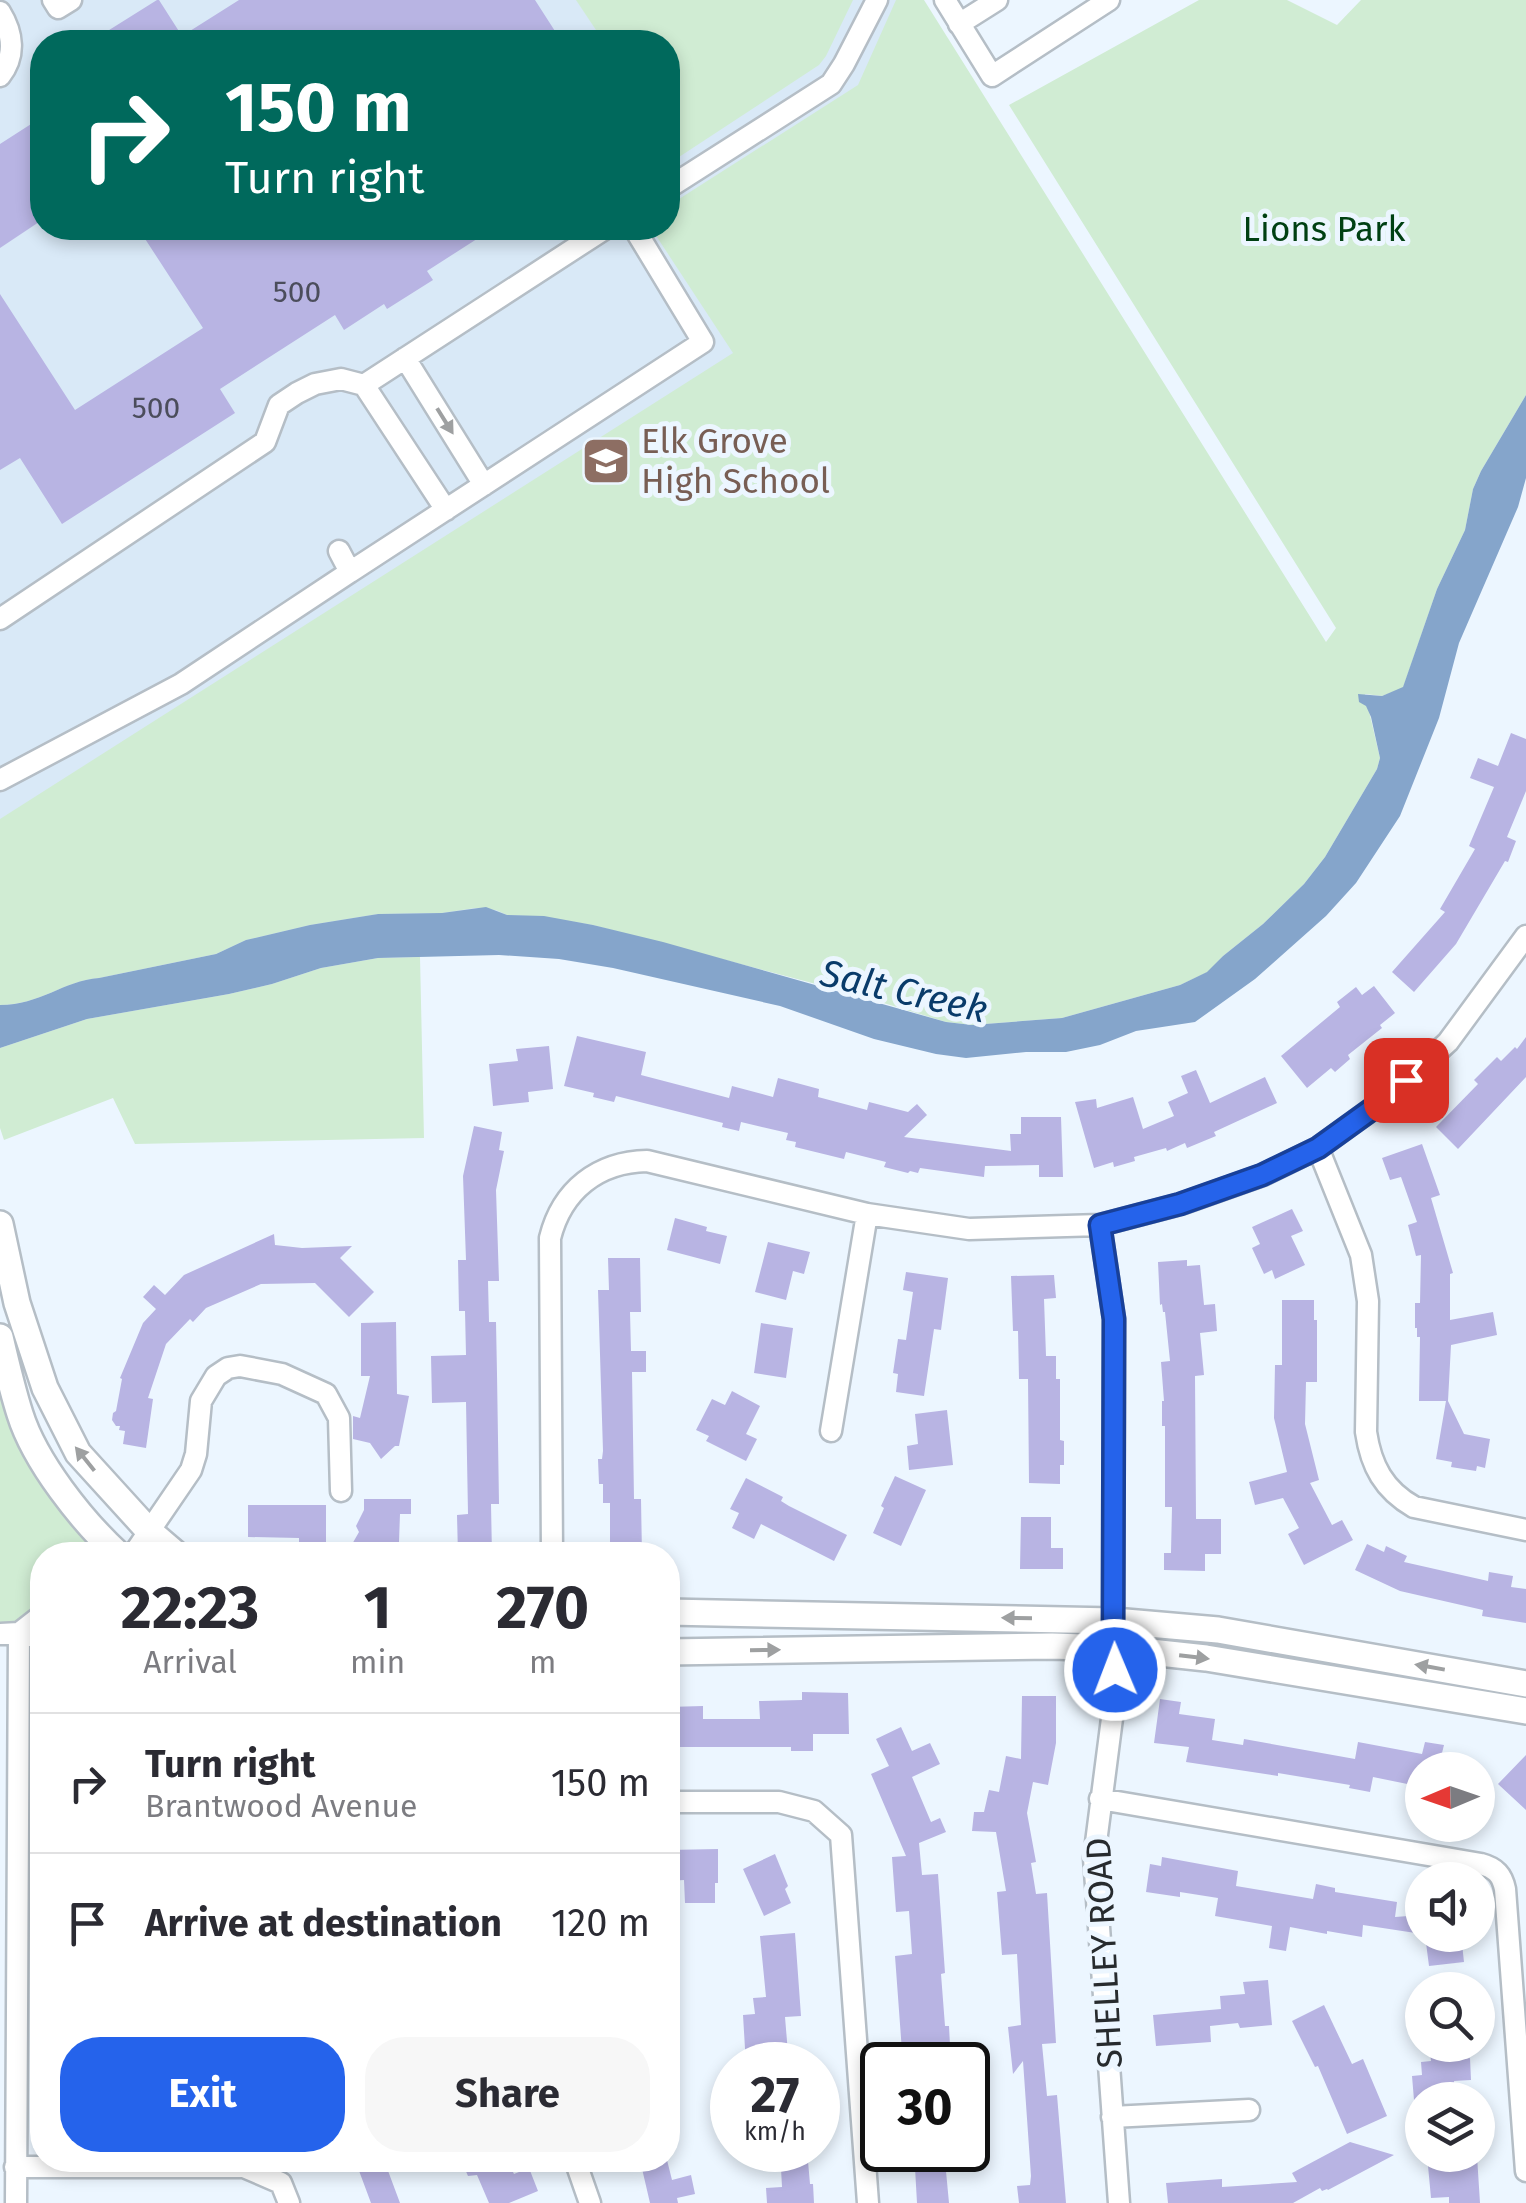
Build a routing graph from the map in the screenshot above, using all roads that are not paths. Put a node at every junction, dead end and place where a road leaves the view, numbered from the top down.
1 (53, 0) edge
2 (71, 0) edge
3 (877, 0) edge
4 (945, 0) edge
5 (996, 0) edge
6 (1110, 0) edge
7 (0, 12) edge
8 (959, 24) junction
9 (0, 76) edge
10 (680, 180) edge
11 (587, 240) edge
12 (641, 240) edge
13 (405, 358) junction
14 (364, 385) junction
15 (484, 484) junction
16 (446, 510) junction
17 (339, 551) dead end
18 (350, 572) junction
19 (0, 619) edge
20 (0, 780) edge
21 (1526, 936) edge
22 (1318, 1148) junction
23 (868, 1214) junction
24 (0, 1224) edge
25 (1100, 1225) junction
26 (0, 1338) edge
27 (831, 1430) dead end
28 (341, 1491) dead end
29 (1526, 1530) edge
30 (150, 1532) junction
31 (104, 1542) edge
32 (143, 1542) edge
33 (162, 1542) edge
34 (552, 1542) edge
35 (680, 1612) edge
36 (1114, 1620) junction
37 (10, 1634) edge
38 (1113, 1648) junction
39 (680, 1652) edge
40 (1526, 1684) edge
41 (1526, 1711) edge
42 (1100, 1799) junction
43 (680, 1802) edge
44 (1249, 2110) dead end
45 (1112, 2117) junction
46 (15, 2167) junction
47 (30, 2167) edge
48 (1526, 2171) edge
49 (256, 2172) edge
50 (579, 2172) edge
51 (16, 2203) edge
52 (289, 2203) edge
53 (590, 2203) edge
54 (868, 2203) edge
55 (1119, 2203) edge

1 - 2 street
3 - 10 street
4 - 8 street
5 - 8 street
6 - 8 street
7 - 9 street
11 - 13 street
12 - 15 street
13 - 14 street
13 -> 15 street
14 - 16 street
14 - 19 street
15 - 16 street
16 - 18 street
17 - 18 street
18 - 20 street
21 - 22 street
22 - 25 street
22 - 29 street
23 - 25 street
23 - 27 street
23 - 34 street
30 -> 24 main road
25 - 36 street, SHELLEY ROAD
26 - 31 main road
28 - 30 street
30 - 32 street
30 - 33 main road
36 -> 35 main road
36 - 38 street, SHELLEY ROAD
40 -> 36 main road
37 - 46 street
39 -> 38 main road
38 -> 41 main road
38 - 42 street, SHELLEY ROAD
42 - 45 street, SHELLEY ROAD
42 - 48 street
43 - 54 street
44 - 45 street
45 - 55 street, SHELLEY ROAD
46 - 47 street
46 - 51 street
49 - 52 street
50 - 53 street

